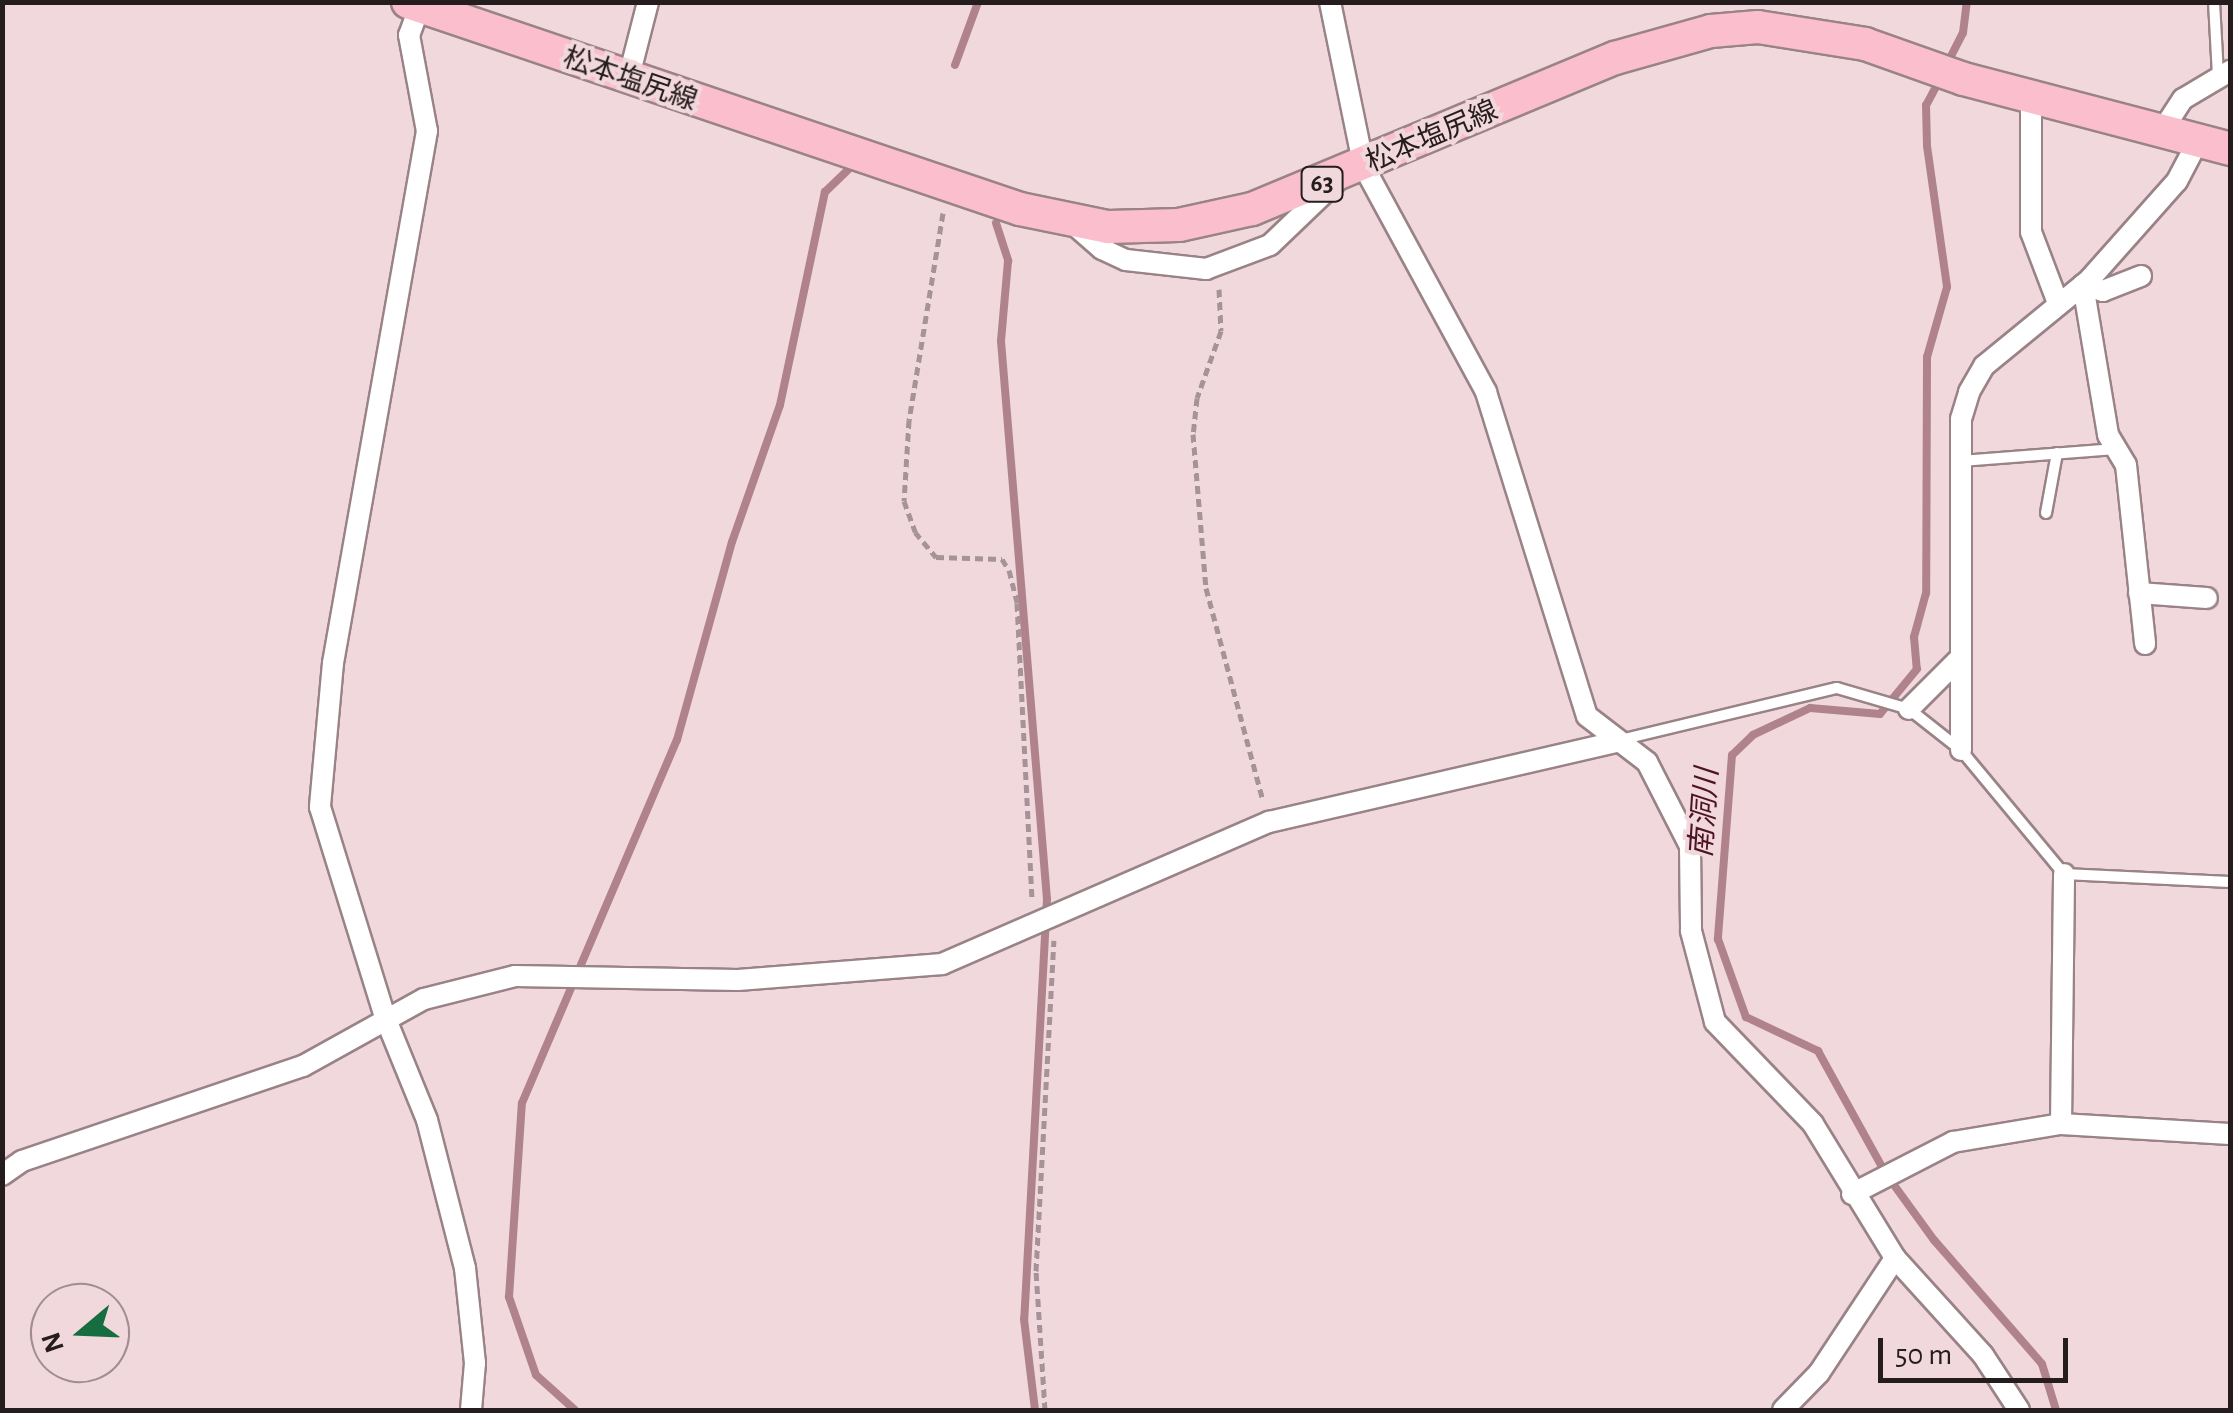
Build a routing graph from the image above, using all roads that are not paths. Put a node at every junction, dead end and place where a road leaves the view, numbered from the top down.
1 (648, 2) edge
2 (1330, 2) edge
3 (2214, 2) edge
4 (413, 5) edge
5 (1758, 15) edge
6 (2224, 74) edge
7 (628, 80) junction
8 (2031, 97) junction
9 (2162, 131) junction
10 (2198, 140) junction
11 (2230, 150) edge
12 (1353, 172) junction
13 (1072, 222) junction
14 (2141, 276) dead end
15 (2083, 284) junction
16 (2058, 303) junction
17 (2116, 449) junction
18 (2057, 454) junction
19 (1960, 461) junction
20 (2046, 513) dead end
21 (2140, 593) junction
22 (2207, 598) dead end
23 (2145, 644) dead end
24 (1958, 660) junction
25 (1909, 709) junction
26 (1615, 742) junction
27 (1961, 750) junction
28 (2064, 874) junction
29 (2230, 882) edge
30 (386, 1017) junction
31 (2060, 1124) junction
32 (2230, 1134) edge
33 (2, 1175) edge
34 (1852, 1194) junction
35 (1895, 1258) junction
36 (472, 1410) edge
37 (1784, 1410) edge
38 (2020, 1410) edge

1 - 7 street
2 - 12 street
3 - 6 lane
4 - 7 main road, 松本塩尻線 / 63
4 - 30 street
5 - 8 main road, 松本塩尻線 / 63
5 - 12 main road, 松本塩尻線 / 63
6 - 9 street
7 - 13 main road, 松本塩尻線 / 63
8 - 9 main road, 松本塩尻線 / 63
8 - 16 street
9 - 10 main road, 松本塩尻線 / 63
10 - 11 main road, 松本塩尻線 / 63
10 - 15 street
12 - 13 main road, 松本塩尻線 / 63
12 - 13 street
12 - 26 street
14 - 15 street
15 - 16 street
15 - 17 street
16 - 19 street
17 - 18 lane
17 - 21 street
18 - 19 lane
18 - 20 lane
19 - 24 street
21 - 22 street
21 - 23 street
24 - 25 street
24 - 27 street
25 - 26 lane
25 - 27 lane
26 - 30 street
26 - 34 street
27 - 28 lane
28 - 29 lane
28 - 31 street
30 - 33 street
30 - 36 street
31 - 32 street
31 - 34 street
34 - 35 street
35 - 37 street
35 - 38 street

